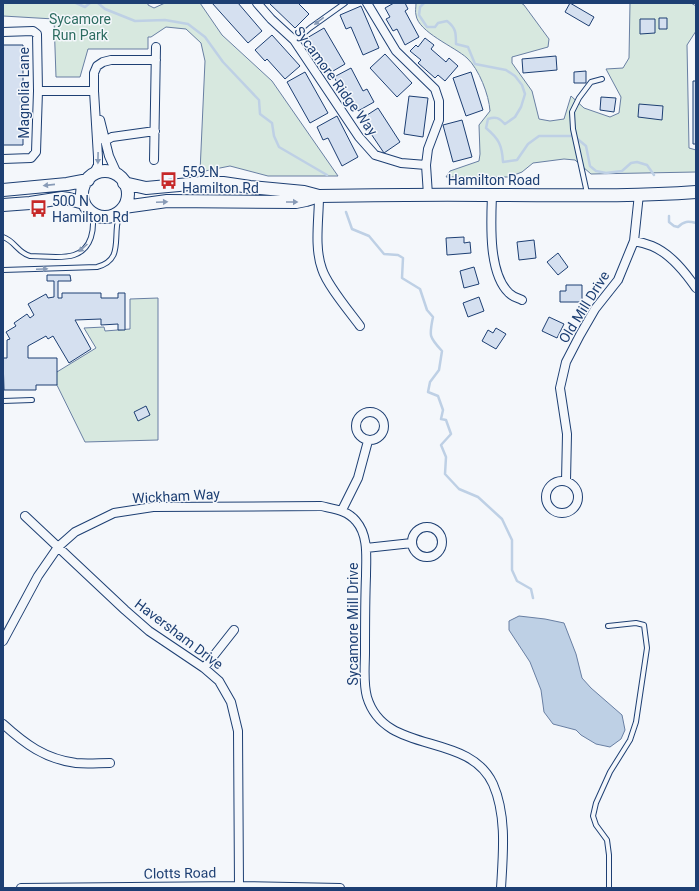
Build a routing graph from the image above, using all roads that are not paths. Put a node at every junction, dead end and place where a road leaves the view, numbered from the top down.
1 (256, 3) edge
2 (345, 3) edge
3 (367, 3) edge
4 (3, 32) edge
5 (295, 42) junction
6 (156, 47) dead end
7 (156, 60) junction
8 (602, 79) dead end
9 (38, 91) junction
10 (94, 91) junction
11 (155, 131) junction
12 (105, 141) junction
13 (3, 159) edge
14 (154, 160) dead end
15 (426, 165) junction
16 (90, 177) junction
17 (121, 179) junction
18 (3, 190) edge
19 (696, 192) edge
20 (639, 194) junction
21 (669, 194) junction
22 (428, 195) junction
23 (492, 195) junction
24 (588, 195) junction
25 (696, 195) edge
26 (319, 196) junction
27 (3, 204) edge
28 (88, 208) junction
29 (122, 209) junction
30 (3, 237) edge
31 (634, 241) junction
32 (3, 270) edge
33 (696, 288) edge
34 (522, 300) dead end
35 (360, 326) dead end
36 (32, 400) dead end
37 (3, 401) edge
38 (368, 441) dead end
39 (566, 481) junction
40 (342, 510) junction
41 (25, 516) dead end
42 (412, 544) dead end
43 (58, 547) junction
44 (366, 548) junction
45 (608, 626) dead end
46 (234, 630) dead end
47 (3, 641) edge
48 (204, 668) junction
49 (3, 724) edge
50 (110, 763) dead end
51 (239, 886) junction
52 (21, 888) edge
53 (340, 888) edge
54 (501, 888) edge
55 (608, 888) edge

1 - 5 street, Sycamore Ridge Way
2 -> 5 lane
3 - 15 street
4 - 9 street, Magnolia Lane
5 - 15 street, Sycamore Ridge Way
6 - 7 street
7 - 10 street
7 - 11 street
8 - 24 lane
9 - 10 street
9 - 13 street, Magnolia Lane
10 - 12 street
10 -> 16 street
11 - 12 street
11 - 14 street
12 - 17 street
15 - 22 street
16 - 17 main road
16 -> 18 main road
16 - 28 main road
17 - 26 main road, Hamilton Road
17 - 29 main road
19 - 21 main road, Hamilton Road
20 - 21 main road, Hamilton Road
20 - 24 main road, Hamilton Road
20 - 31 street, Old Mill Drive
21 - 25 main road, Hamilton Road
22 - 23 main road, Hamilton Road
22 - 26 main road, Hamilton Road
23 - 24 main road, Hamilton Road
23 - 34 street
29 -> 26 main road, Hamilton Road
26 - 35 street
27 - 28 main road
28 - 29 main road
28 -> 30 lane
32 -> 29 lane
31 - 33 street
31 - 39 street, Old Mill Drive
36 - 37 lane
38 - 40 street
39 - 39 street
40 - 43 street, Wickham Way
40 - 44 street, Sycamore Mill Drive
41 - 43 street, Haversham Drive
42 - 44 street
43 - 47 street, Wickham Way
43 - 48 street, Haversham Drive
44 - 54 street, Sycamore Mill Drive
45 - 55 lane
46 - 48 street
48 - 51 street, Haversham Drive
49 - 50 street
51 - 52 street, Clotts Road
51 - 53 street, Clotts Road

